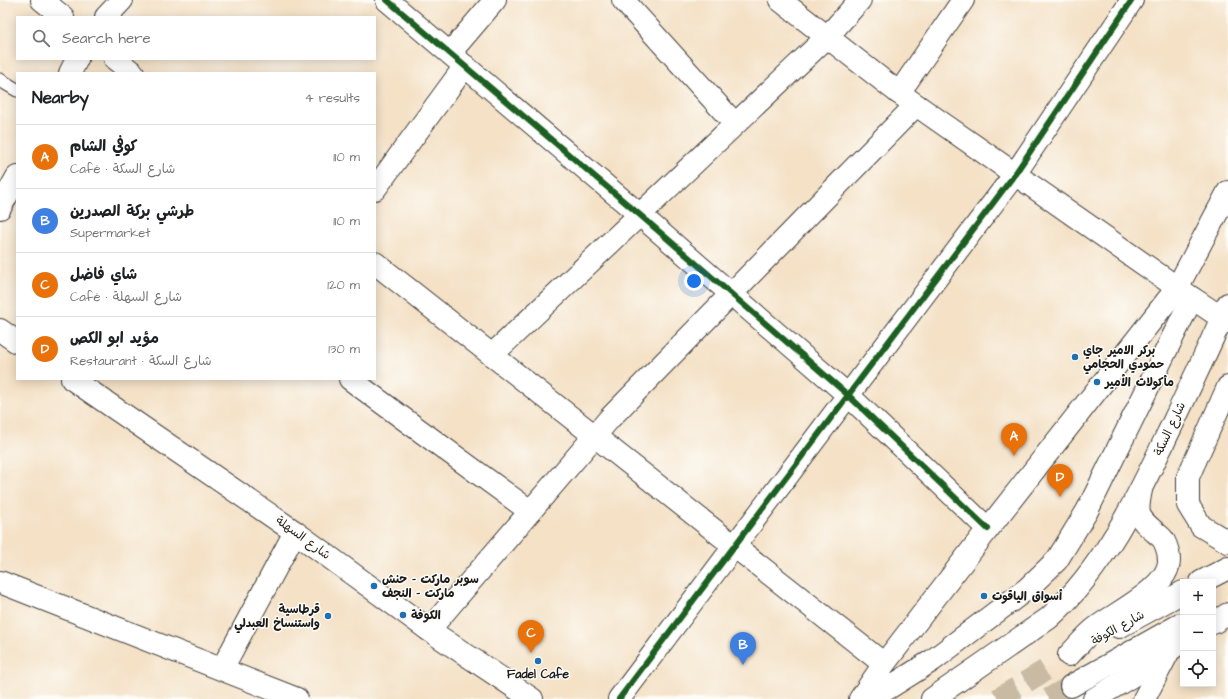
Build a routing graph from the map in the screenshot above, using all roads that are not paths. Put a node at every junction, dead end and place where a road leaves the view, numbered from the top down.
1 (42, 0) edge
2 (122, 0) edge
3 (387, 0) edge
4 (495, 0) edge
5 (623, 0) edge
6 (780, 0) edge
7 (860, 0) edge
8 (963, 0) edge
9 (1132, 0) edge
10 (62, 16) edge
11 (107, 16) edge
12 (827, 37) junction
13 (76, 60) edge
14 (116, 60) edge
15 (458, 60) junction
16 (70, 72) edge
17 (132, 72) edge
18 (0, 80) edge
19 (16, 89) edge
20 (907, 99) junction
21 (735, 124) junction
22 (1015, 174) junction
23 (16, 179) edge
24 (376, 187) edge
25 (1228, 192) edge
26 (0, 208) edge
27 (640, 215) junction
28 (376, 264) edge
29 (1185, 293) junction
30 (731, 294) junction
31 (1226, 315) edge
32 (0, 330) edge
33 (16, 341) edge
34 (492, 355) junction
35 (73, 380) edge
36 (351, 380) edge
37 (1228, 387) edge
38 (848, 395) junction
39 (594, 436) junction
40 (1141, 490) junction
41 (530, 511) junction
42 (988, 529) junction
43 (295, 532) junction
44 (1228, 542) edge
45 (734, 546) junction
46 (1228, 568) edge
47 (1207, 579) edge
48 (0, 582) edge
49 (1180, 594) edge
50 (1228, 599) edge
51 (1216, 605) edge
52 (1228, 614) edge
53 (1216, 621) edge
54 (1180, 624) edge
55 (429, 630) junction
56 (1177, 645) edge
57 (884, 664) junction
58 (222, 669) junction
59 (1071, 686) tunnel mouth
60 (297, 699) edge
61 (532, 699) edge
62 (619, 699) edge
63 (860, 699) edge
64 (871, 699) edge
65 (932, 699) edge
66 (1094, 699) edge
67 (1144, 699) edge

1 - 10 main road
2 - 11 main road
3 - 15 main road
4 - 15 main road
5 - 21 main road
6 - 12 main road
7 - 12 main road
8 - 20 main road
9 - 22 main road
12 - 20 main road
12 - 21 main road
13 - 16 main road
14 - 17 main road
15 - 24 main road
15 - 27 main road
18 - 19 lane
20 - 22 main road
20 - 30 main road
21 - 27 main road
22 - 29 main road
22 - 38 main road
23 - 26 main road
25 - 29 main road
27 - 30 main road
27 - 34 main road
28 - 34 main road
29 - 31 main road
29 - 42 main road
29 - 64 main road
30 - 38 main road
30 - 39 main road
31 - 40 main road, شارع السكة
32 - 33 main road
34 - 39 main road
35 - 43 main road, شارع السهلة
36 - 41 main road
37 - 44 main road
38 - 42 main road
38 - 45 main road
39 - 41 main road
39 - 45 main road
40 - 49 main road, شارع الكوفة
40 - 65 main road, شارع السكة
41 - 55 main road
42 - 57 main road
43 - 55 main road, شارع السهلة
43 - 58 main road
45 - 57 main road
45 - 62 main road
46 - 47 main road
48 - 58 main road
50 - 51 main road
52 - 53 main road
54 - 59 main road
55 - 61 main road, شارع السهلة
56 - 66 main road
56 - 67 main road
57 - 63 main road
58 - 60 main road

